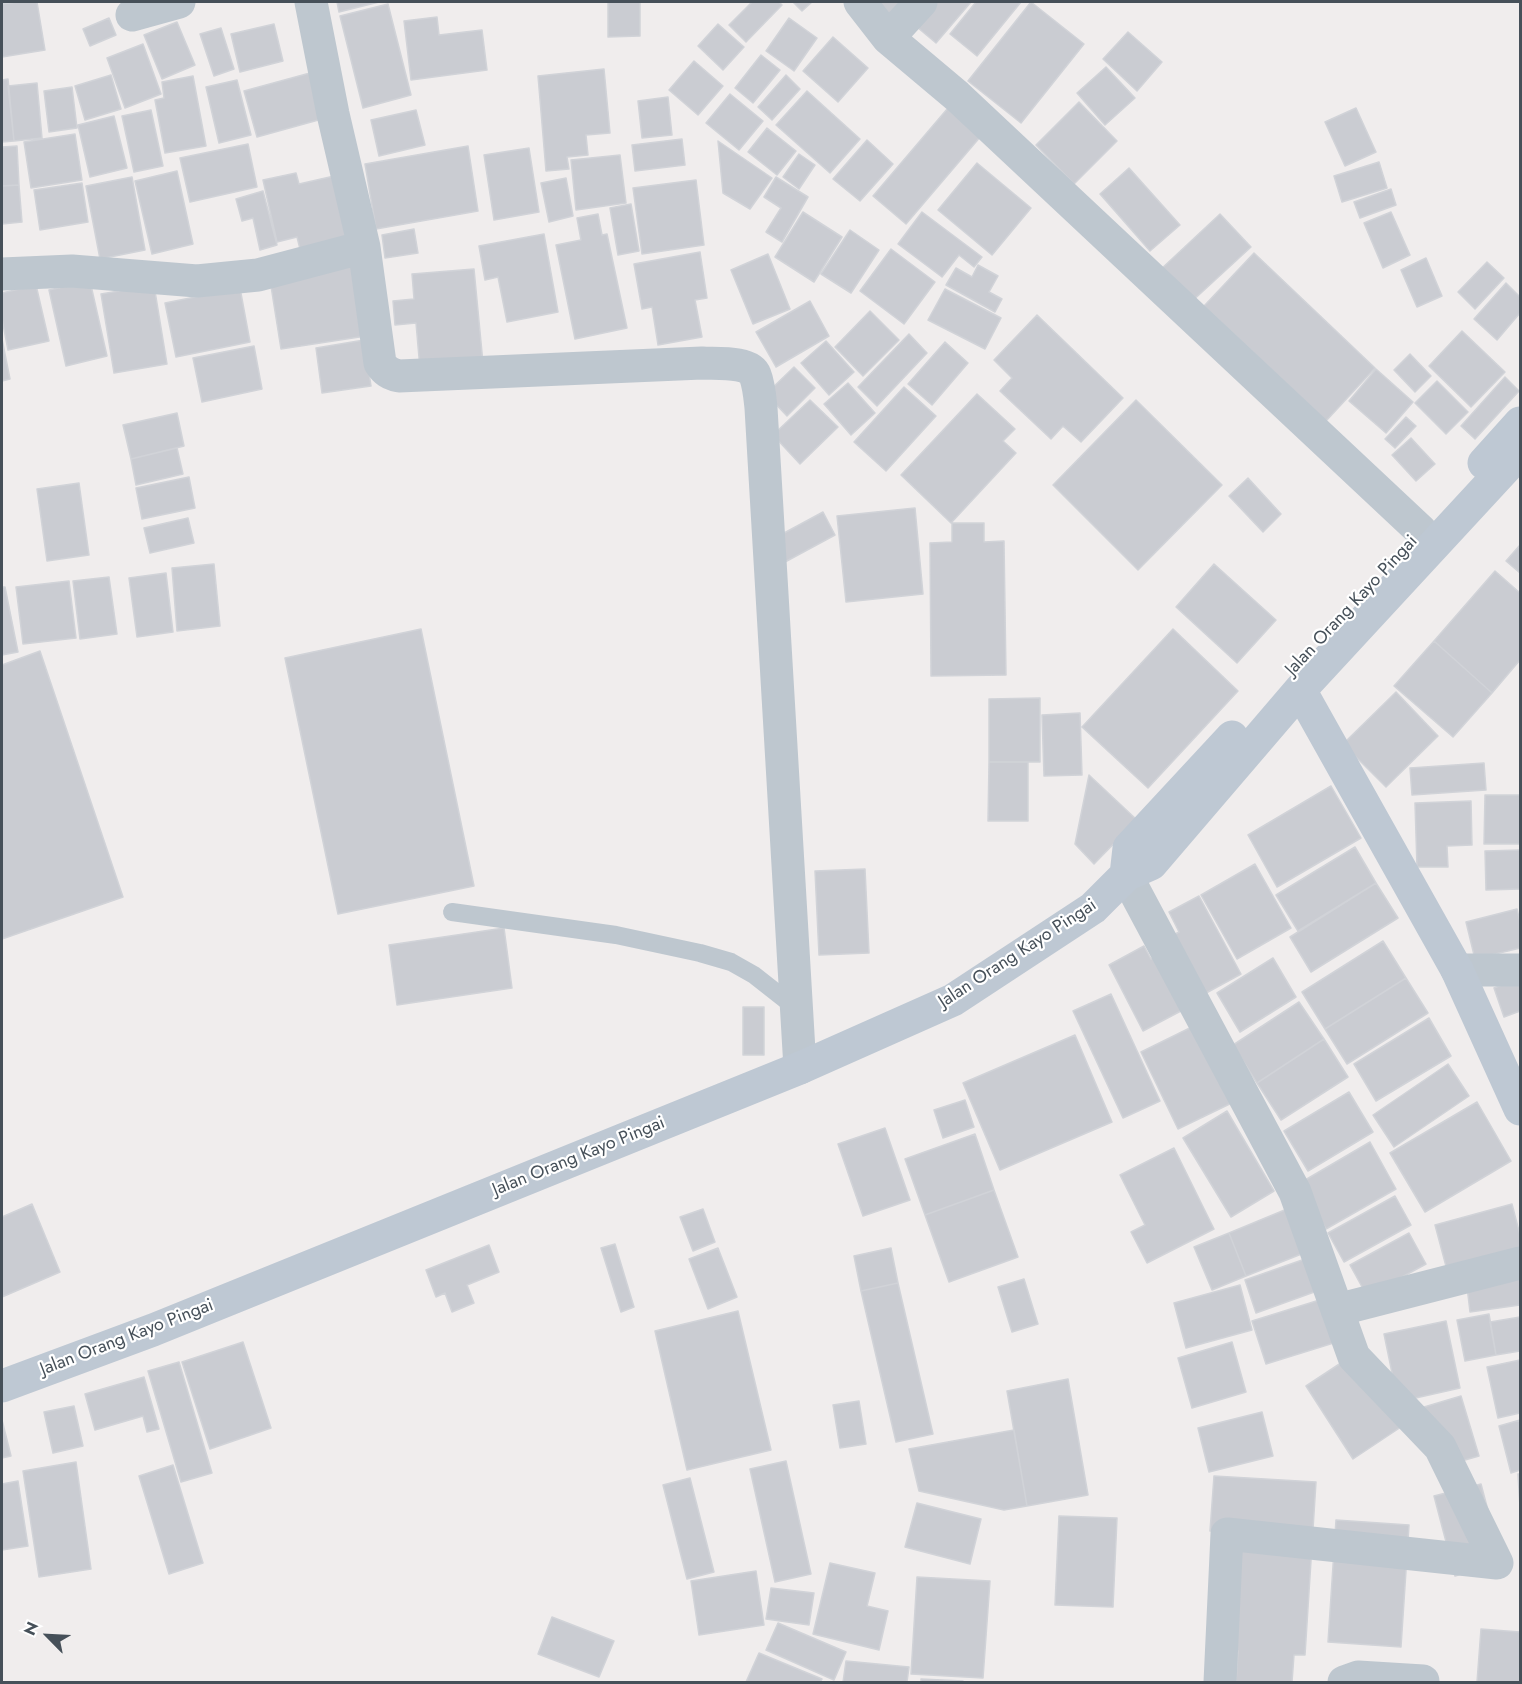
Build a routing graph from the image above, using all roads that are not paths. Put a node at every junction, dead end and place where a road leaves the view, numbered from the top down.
1 (179, 2) edge
2 (311, 2) edge
3 (860, 2) edge
4 (921, 2) edge
5 (132, 15) dead end
6 (888, 38) junction
7 (364, 247) junction
8 (2, 274) edge
9 (1521, 423) edge
10 (1521, 452) edge
11 (1421, 531) junction
12 (1300, 690) junction
13 (1126, 875) junction
14 (452, 912) dead end
15 (1457, 970) junction
16 (1521, 970) edge
17 (796, 1008) junction
18 (800, 1068) junction
19 (1521, 1109) edge
20 (1521, 1263) edge
21 (1337, 1310) junction
22 (2, 1386) edge
23 (1423, 1681) dead end
24 (1220, 1683) edge
25 (1344, 1683) edge

1 - 5 street
2 - 7 street
3 - 6 street
4 - 6 street
6 - 11 street
7 - 8 street
7 - 17 street
9 - 11 main road, Jalan Orang Kayo Pingai
10 - 12 main road, Jalan Orang Kayo Pingai
11 - 13 main road, Jalan Orang Kayo Pingai
12 - 13 main road, Jalan Orang Kayo Pingai
12 - 15 main road
13 - 18 main road, Jalan Orang Kayo Pingai
13 - 21 street
14 - 17 lane
15 - 16 street
15 - 19 main road
17 - 18 street
18 - 22 main road, Jalan Orang Kayo Pingai
20 - 21 street
21 - 24 street
23 - 25 street

